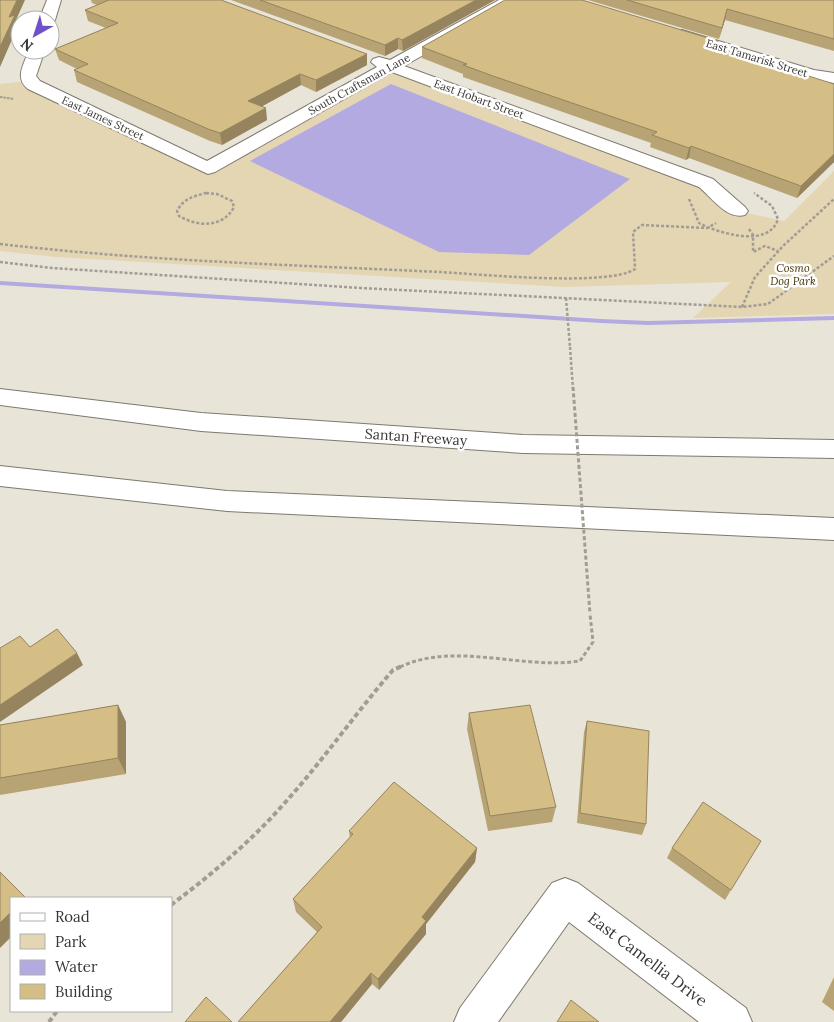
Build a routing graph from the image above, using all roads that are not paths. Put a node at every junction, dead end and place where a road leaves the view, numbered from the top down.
1 (510, 0) edge
2 (670, 32) edge
3 (362, 56) edge
4 (34, 60) edge
5 (390, 66) junction
6 (834, 78) edge
7 (208, 168) joint
8 (738, 211) road end
9 (0, 397) edge
10 (834, 449) edge
11 (0, 476) edge
12 (834, 529) edge
13 (474, 1022) edge
14 (732, 1022) edge

1 - 5 main road, South Craftsman Lane
2 - 6 main road, East Tamarisk Street
3 - 5 main road, East Hobart Street
4 - 7 main road, East James Street
5 - 7 main road, South Craftsman Lane
5 - 8 main road, East Hobart Street
9 - 10 main road, Santan Freeway
11 - 12 main road
13 - 14 main road, East Camellia Drive

